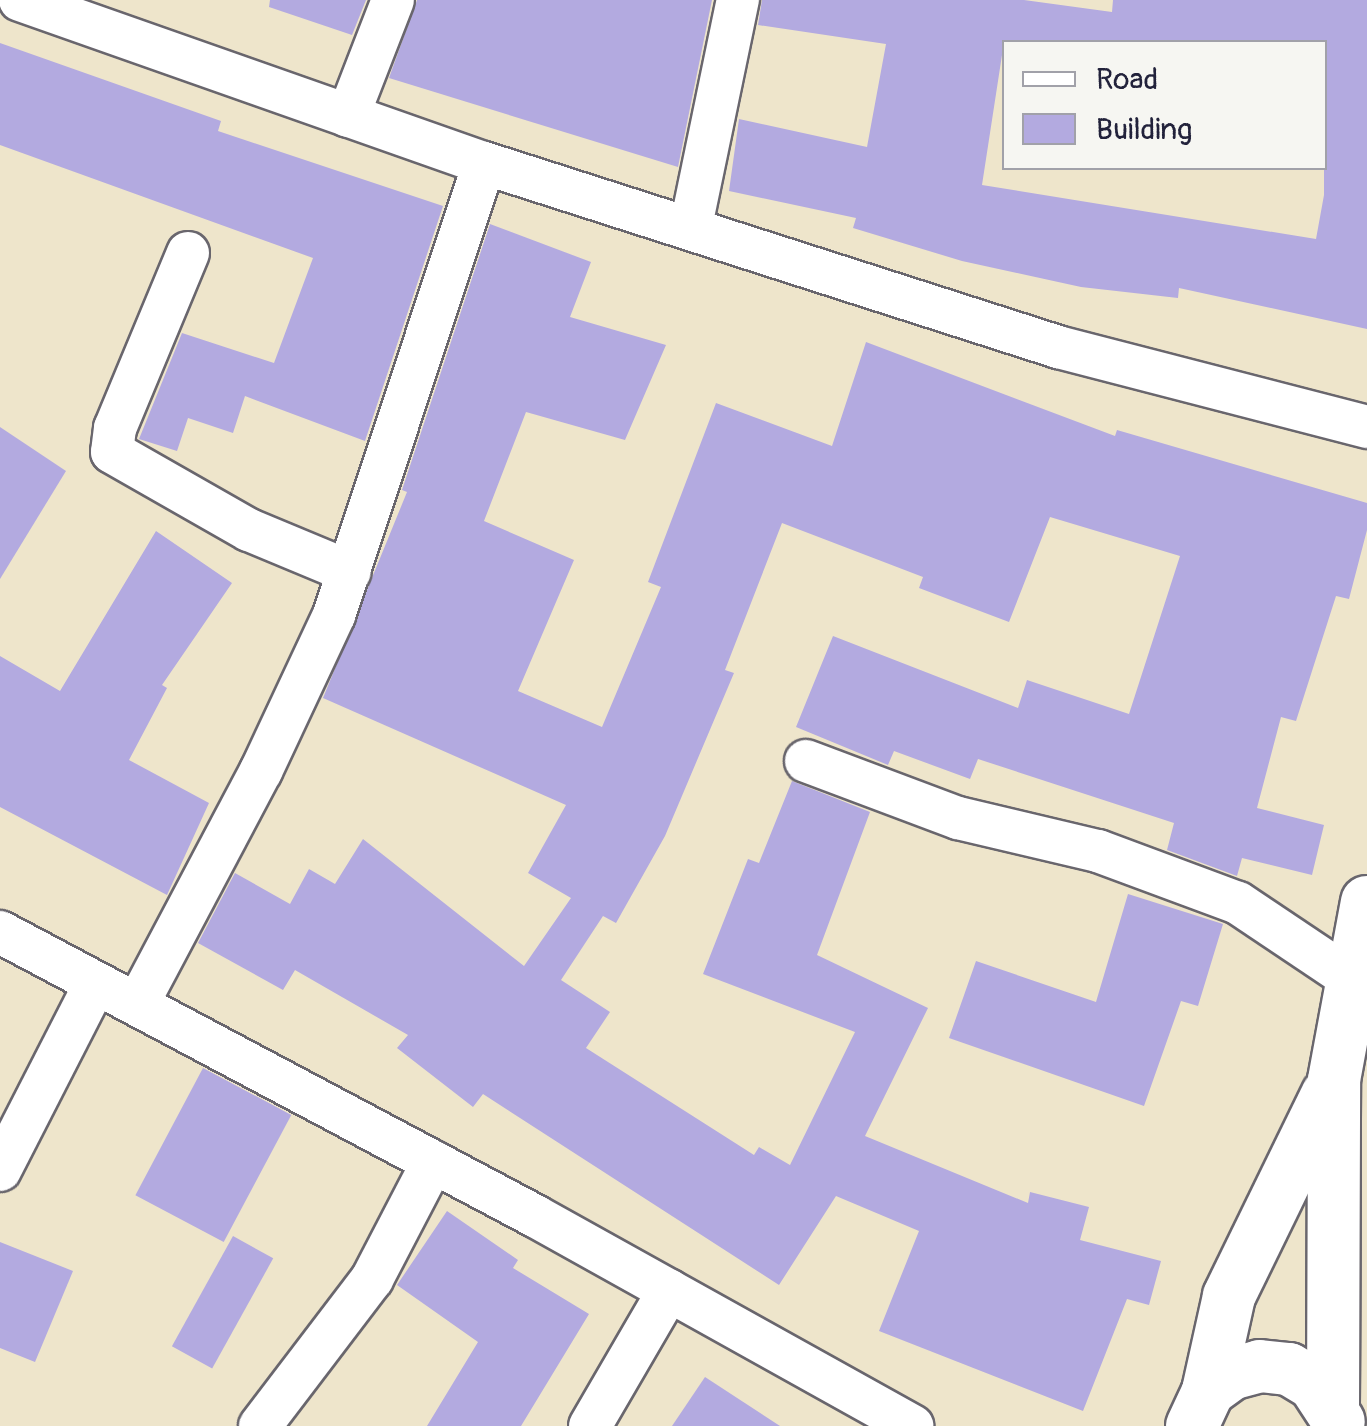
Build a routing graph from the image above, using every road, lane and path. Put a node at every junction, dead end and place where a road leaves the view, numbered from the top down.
1 (20, 0) edge
2 (393, 0) edge
3 (738, 0) edge
4 (348, 116) junction
5 (484, 163) junction
6 (691, 226) junction
7 (188, 253) dead end
8 (1367, 427) edge
9 (350, 572) junction
10 (806, 761) dead end
11 (1367, 902) edge
12 (0, 932) edge
13 (1353, 980) junction
14 (95, 984) junction
15 (138, 1003) junction
16 (1334, 1080) junction
17 (433, 1162) junction
18 (0, 1170) edge
19 (670, 1290) junction
20 (1200, 1409) edge
21 (1336, 1416) edge
22 (260, 1426) edge
23 (590, 1426) edge
24 (913, 1426) edge

1 - 4 street
2 - 4 street
3 - 6 street
4 - 5 street
5 - 6 street
5 - 9 street
6 - 8 street
7 - 9 street
9 - 15 street
10 - 13 street
11 - 13 street
12 - 14 street
13 - 16 street
14 - 15 street
14 - 18 street
15 - 17 street
16 - 20 street
16 - 21 street
17 - 19 street
17 - 22 street
19 - 23 street
19 - 24 street
20 - 21 street

